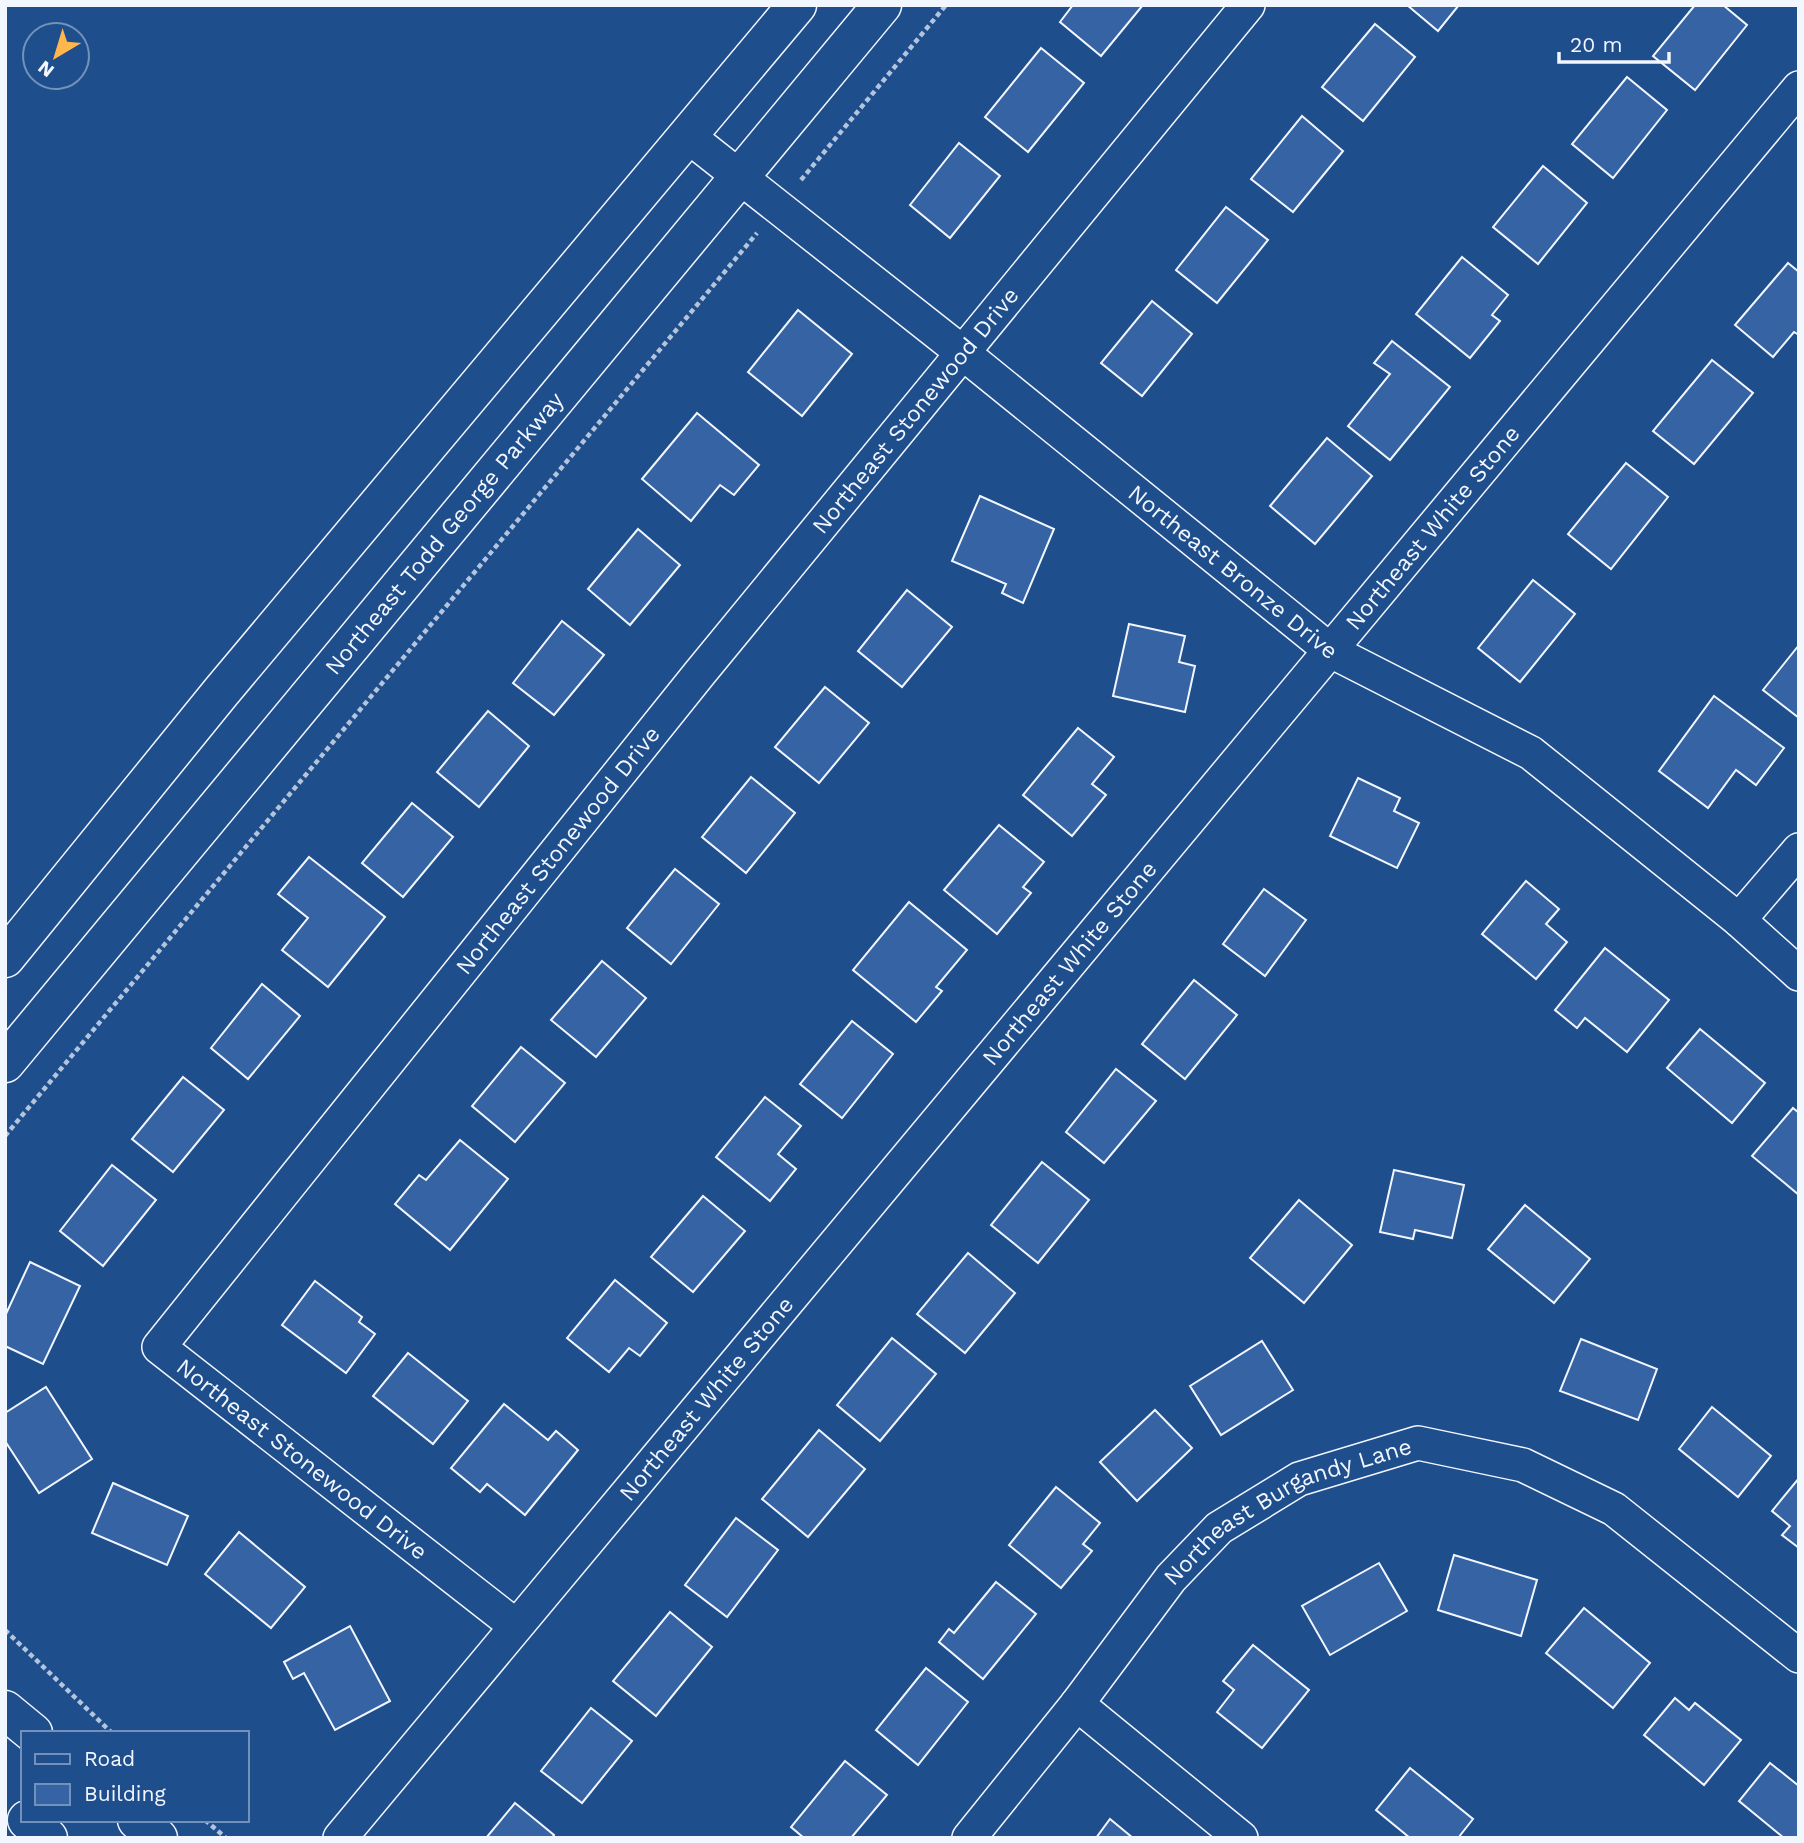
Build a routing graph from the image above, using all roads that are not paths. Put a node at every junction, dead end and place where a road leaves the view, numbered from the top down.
1 (797, 5) edge
2 (882, 5) edge
3 (1248, 5) edge
4 (1799, 88) edge
5 (688, 136) junction
6 (739, 176) junction
7 (963, 353) junction
8 (1331, 652) junction
9 (1799, 850) edge
10 (1738, 920) junction
11 (5, 958) edge
12 (1799, 974) edge
13 (5, 1063) edge
14 (516, 1626) junction
15 (1799, 1657) edge
16 (1077, 1704) junction
17 (5, 1710) edge
18 (31, 1731) edge
19 (5, 1802) edge
20 (21, 1815) edge
21 (29, 1822) edge
22 (139, 1822) edge
23 (48, 1838) edge
24 (158, 1838) edge
25 (340, 1838) edge
26 (969, 1838) edge
27 (1241, 1838) edge

1 - 5 main road
2 - 6 main road, Northeast Todd George Parkway
3 - 7 street, Northeast Stonewood Drive
4 - 8 street, Northeast White Stone
5 - 6 street, Northeast Bronze Drive
5 - 11 main road
6 - 7 street, Northeast Bronze Drive
6 - 13 main road, Northeast Todd George Parkway
7 - 8 street, Northeast Bronze Drive
7 - 14 street, Northeast Stonewood Drive
8 - 10 street, Northeast Bronze Drive
8 - 14 street, Northeast White Stone
9 - 10 street
10 - 12 street, Northeast Bronze Drive
14 - 25 street, Northeast White Stone
15 - 16 street, Northeast Burgandy Lane
16 - 26 street, Northeast Burgandy Lane
16 - 27 street
17 - 18 main road
19 - 20 main road
21 - 23 main road
22 - 24 main road

